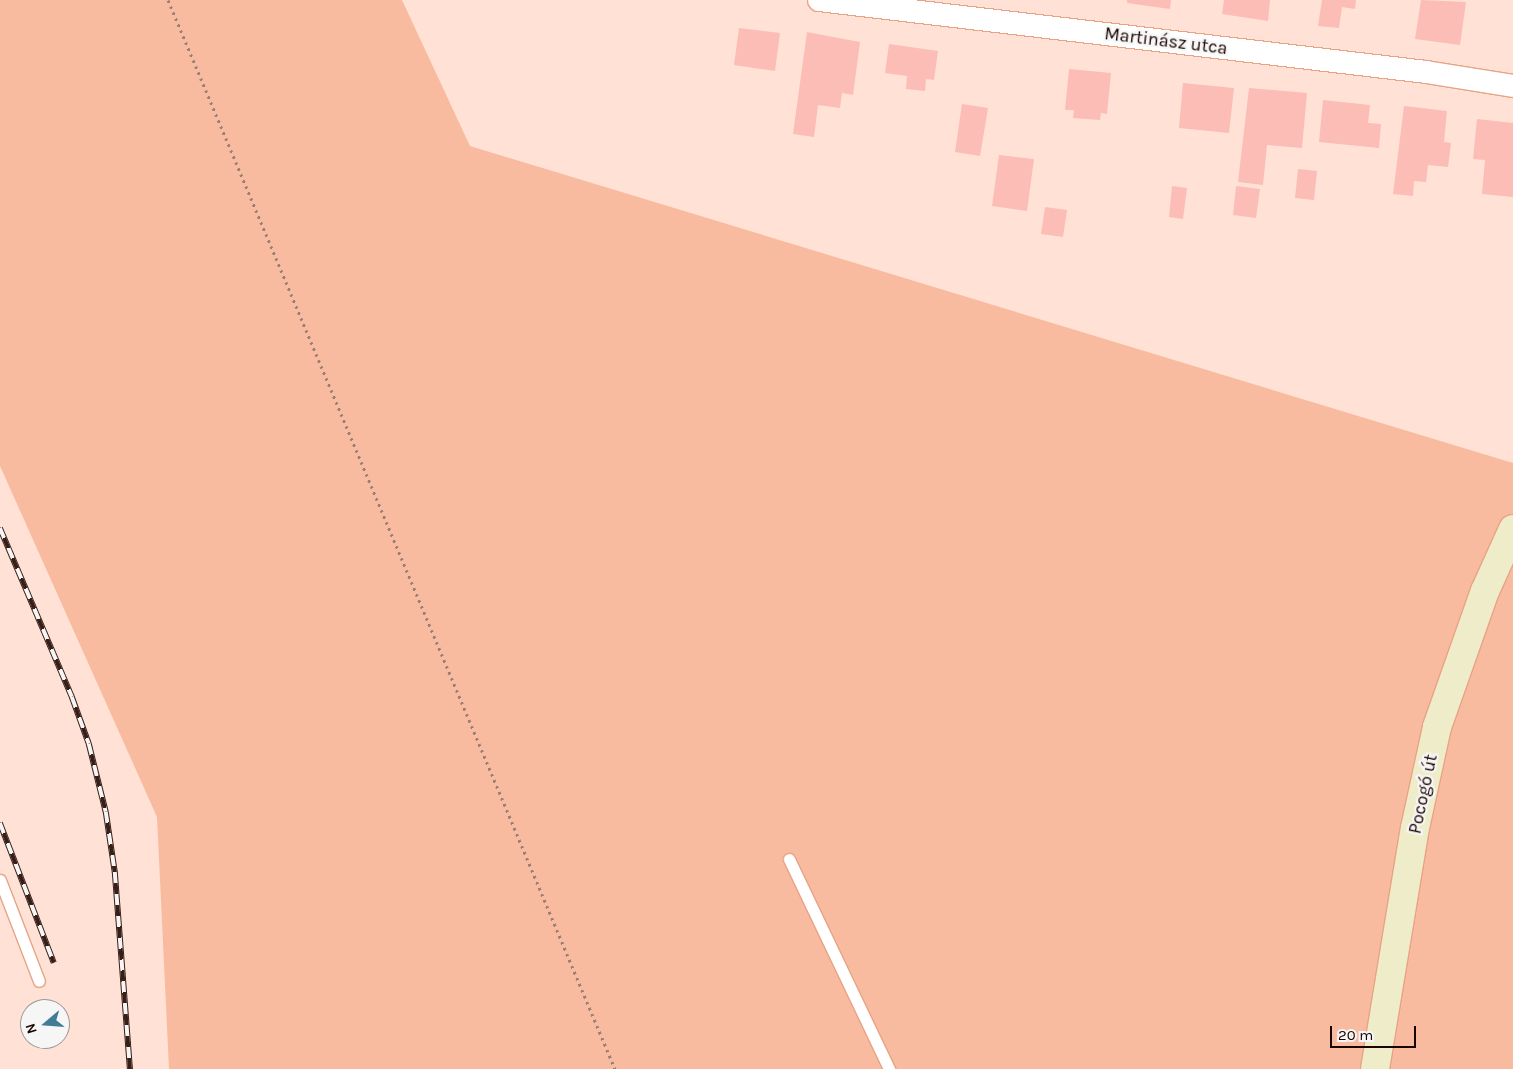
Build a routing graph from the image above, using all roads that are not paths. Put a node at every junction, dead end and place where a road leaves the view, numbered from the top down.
1 (819, 0) edge
2 (1513, 86) edge
3 (1513, 529) edge
4 (789, 858) dead end
5 (0, 880) edge
6 (39, 981) dead end
7 (890, 1069) edge
8 (1375, 1069) edge

1 - 2 street, Martinász utca
3 - 8 main road, Pocogó út
4 - 7 lane
5 - 6 lane

